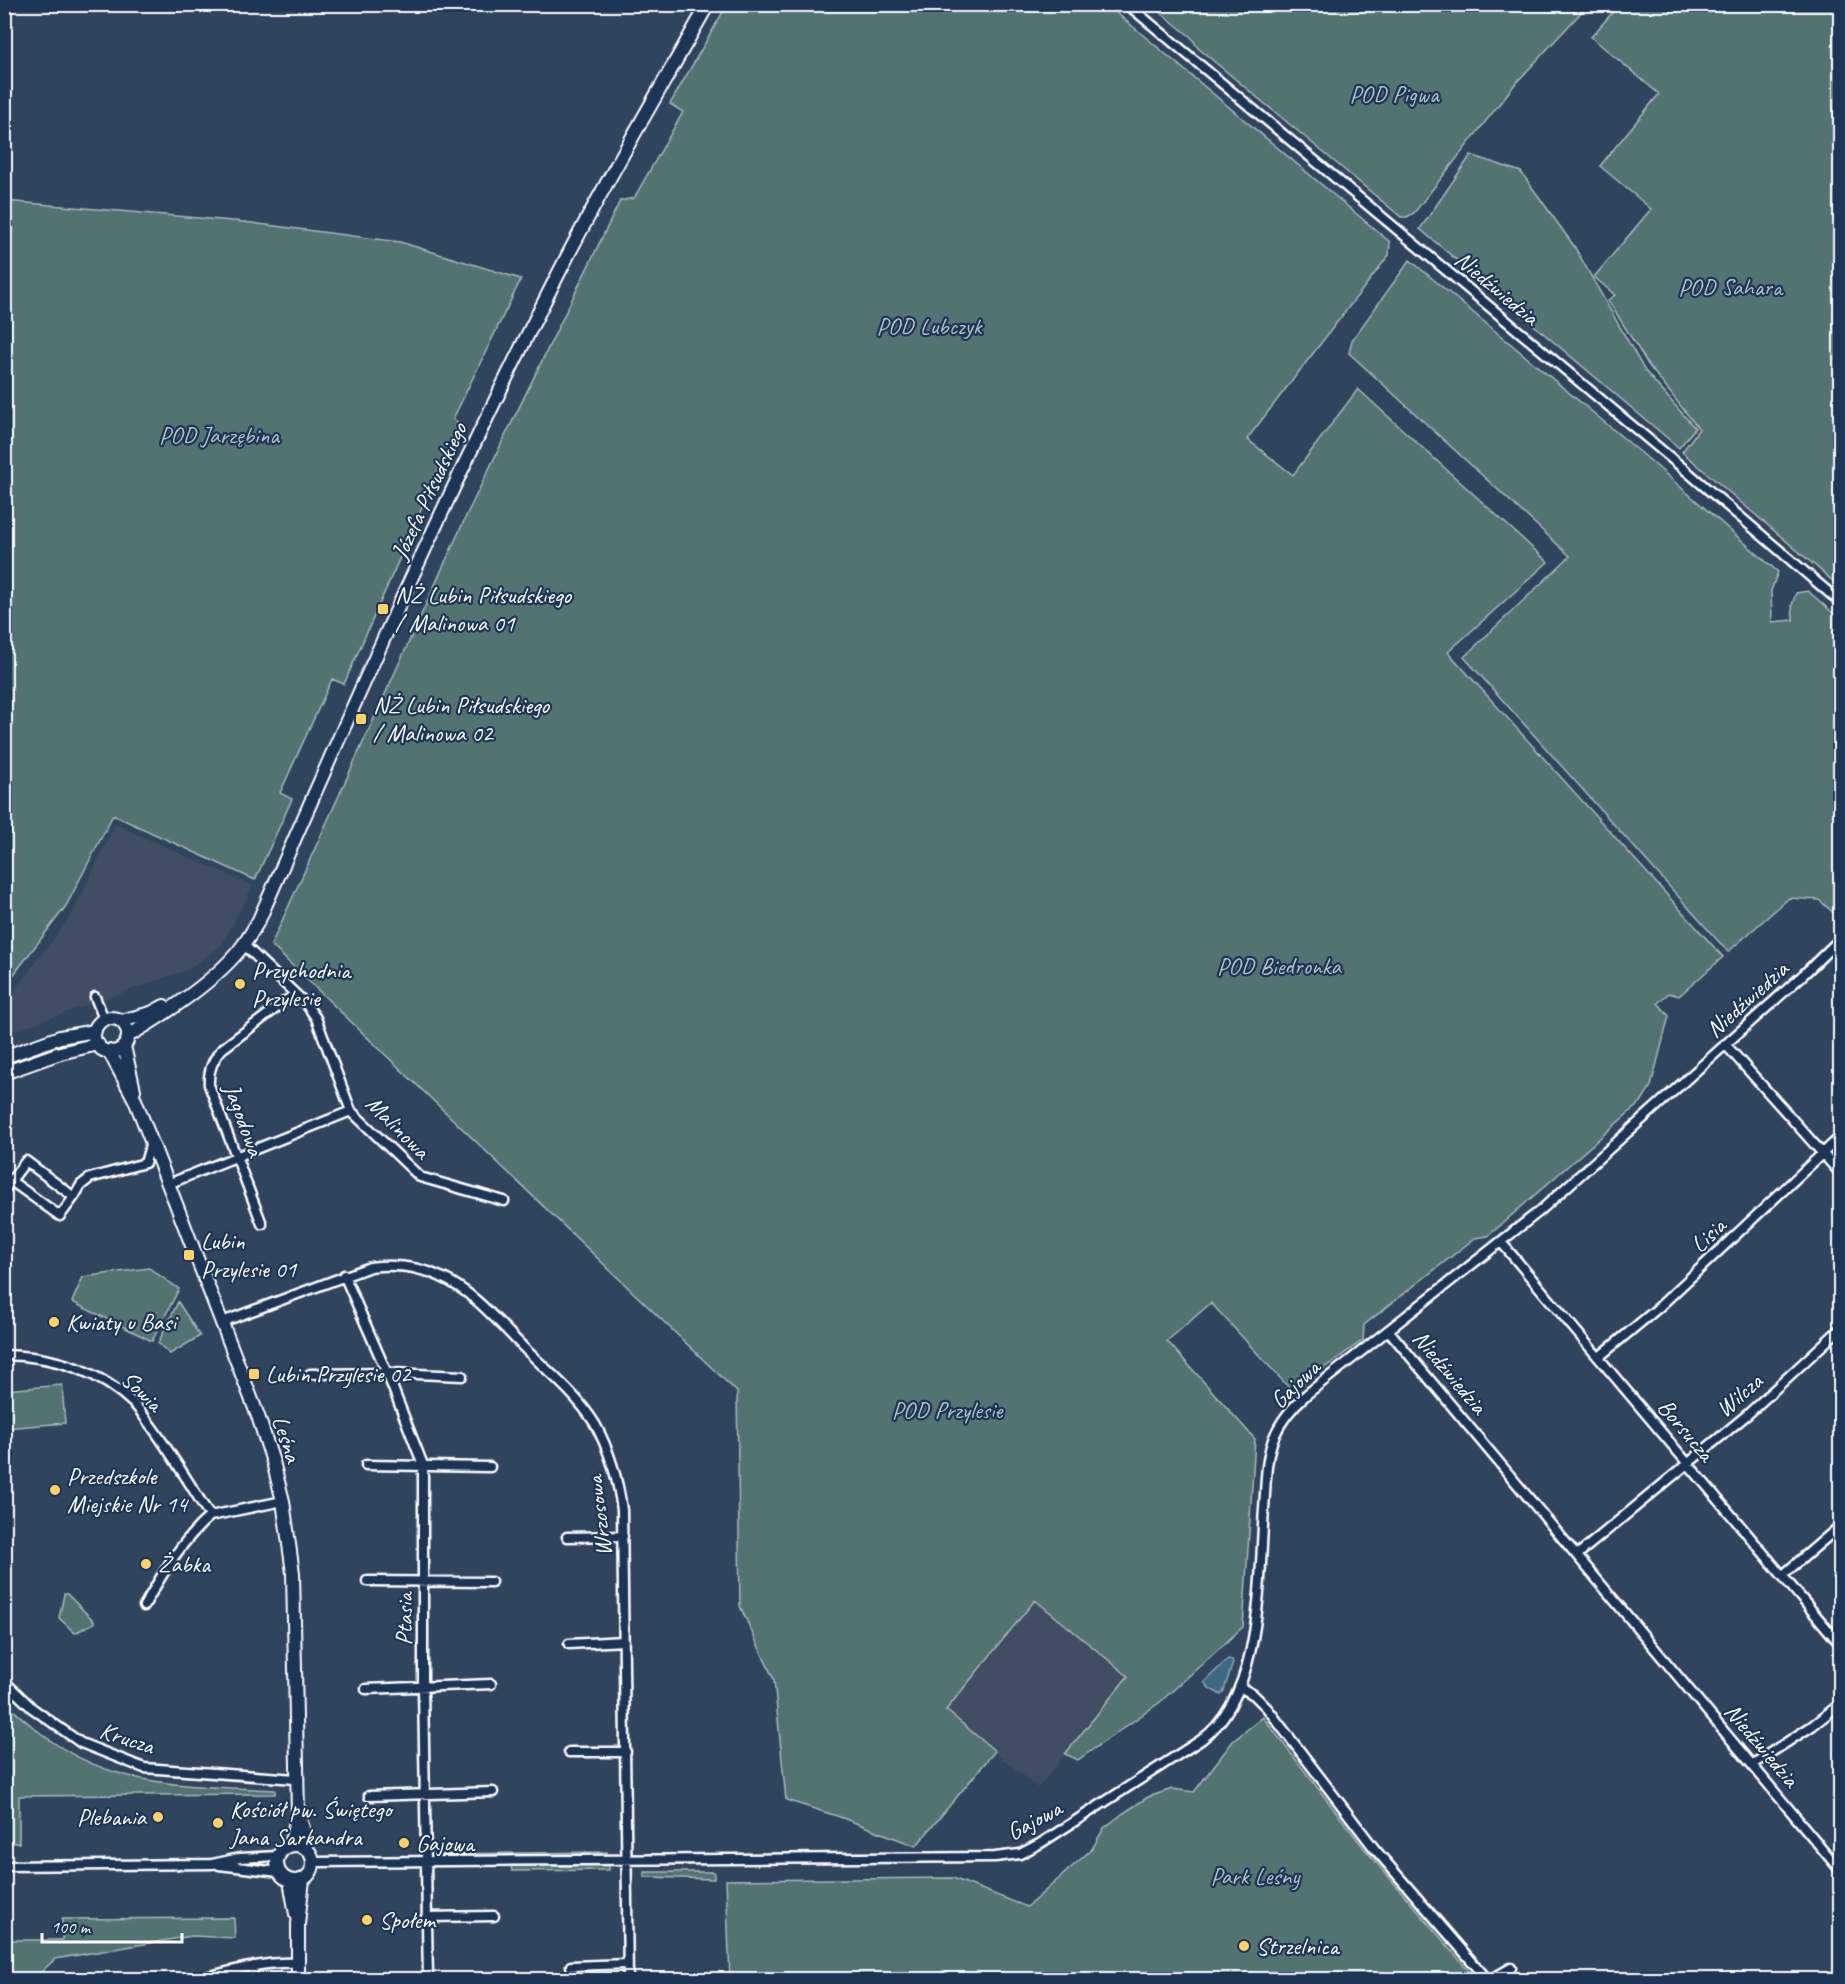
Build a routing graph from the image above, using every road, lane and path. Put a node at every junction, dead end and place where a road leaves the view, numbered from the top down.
1 (708, 4) edge
2 (1127, 4) edge
3 (1840, 602) edge
4 (1840, 939) edge
5 (244, 945) junction
6 (192, 992) junction
7 (295, 994) junction
8 (95, 997) dead end
9 (104, 1019) junction
10 (121, 1021) junction
11 (95, 1031) junction
12 (126, 1041) junction
13 (98, 1044) junction
14 (1725, 1044) junction
15 (109, 1051) junction
16 (4, 1056) edge
17 (4, 1073) edge
18 (135, 1100) junction
19 (351, 1111) junction
20 (1840, 1137) edge
21 (152, 1141) junction
22 (1823, 1154) junction
23 (235, 1157) junction
24 (1840, 1173) edge
25 (11, 1181) junction
26 (168, 1184) junction
27 (4, 1190) edge
28 (74, 1197) junction
29 (504, 1201) dead end
30 (262, 1224) dead end
31 (1501, 1242) junction
32 (344, 1275) junction
33 (222, 1322) junction
34 (1840, 1329) edge
35 (1389, 1331) junction
36 (4, 1355) edge
37 (1599, 1357) junction
38 (387, 1372) junction
39 (310, 1374) dead end
40 (462, 1376) dead end
41 (1688, 1464) junction
42 (366, 1465) dead end
43 (423, 1465) junction
44 (490, 1467) dead end
45 (284, 1501) junction
46 (210, 1516) junction
47 (1840, 1526) edge
48 (623, 1536) junction
49 (567, 1537) dead end
50 (1577, 1555) junction
51 (1783, 1575) junction
52 (367, 1581) dead end
53 (424, 1581) junction
54 (491, 1582) dead end
55 (144, 1606) dead end
56 (624, 1641) junction
57 (569, 1644) dead end
58 (1840, 1644) edge
59 (4, 1681) edge
60 (491, 1684) dead end
61 (423, 1687) junction
62 (1240, 1687) junction
63 (366, 1689) dead end
64 (1840, 1704) edge
65 (569, 1752) dead end
66 (626, 1752) junction
67 (1753, 1764) junction
68 (296, 1779) junction
69 (493, 1792) dead end
70 (425, 1795) junction
71 (369, 1796) dead end
72 (298, 1813) junction
73 (290, 1846) junction
74 (304, 1848) junction
75 (278, 1856) junction
76 (627, 1860) junction
77 (313, 1862) junction
78 (426, 1862) junction
79 (212, 1864) junction
80 (4, 1866) edge
81 (1840, 1870) edge
82 (279, 1872) junction
83 (303, 1879) junction
84 (290, 1881) junction
85 (494, 1916) dead end
86 (426, 1917) junction
87 (298, 1924) junction
88 (297, 1963) junction
89 (628, 1964) junction
90 (254, 1966) junction
91 (571, 1966) dead end
92 (1511, 1968) dead end
93 (211, 1978) edge
94 (195, 1980) edge
95 (250, 1980) edge
96 (297, 1980) edge
97 (428, 1980) edge
98 (628, 1980) edge
99 (1489, 1980) edge

1 - 5 street, Józefa Piłsudskiego
2 - 3 street, Niedźwiedzia
4 - 14 street, Niedźwiedzia
5 - 6 street, Józefa Piłsudskiego
5 - 7 street, Malinowa
6 - 10 street, Józefa Piłsudskiego
6 - 12 street, Józefa Piłsudskiego
7 - 19 street, Malinowa
7 - 23 street, Jagodowa
8 - 9 street
9 - 10 street
9 - 11 street
10 - 12 street
11 - 13 street
11 - 16 street
12 - 15 street
12 - 18 street, Leśna
13 - 15 street
13 - 17 street
14 - 22 street
14 - 31 street, Niedźwiedzia
15 - 18 street, Leśna
18 - 21 street, Leśna
19 - 23 street
19 - 29 street, Malinowa
20 - 22 street, Lisia
21 - 26 street, Leśna
21 - 28 street
22 - 24 street
22 - 37 street, Lisia
23 - 26 street
23 - 30 street, Jagodowa
25 - 27 street
25 - 28 street
25 - 28 street
26 - 33 street, Leśna
31 - 35 street, Niedźwiedzia
31 - 37 street, Borsucza
32 - 33 street, Wrzosowa
32 - 38 street, Ptasia
32 - 48 street, Wrzosowa
33 - 45 street, Leśna
34 - 41 street, Wilcza
35 - 50 street, Niedźwiedzia
35 - 62 street, Gajowa
36 - 46 street, Sowia
37 - 41 street, Borsucza
38 - 39 street
38 - 40 street
38 - 43 street, Ptasia
41 - 50 street, Wilcza
41 - 51 street, Borsucza
42 - 43 street
43 - 44 street
43 - 53 street, Ptasia
45 - 46 street
45 - 68 street, Leśna
46 - 55 street
47 - 51 street
48 - 49 street
48 - 56 street, Wrzosowa
50 - 67 street, Niedźwiedzia
51 - 58 street, Borsucza
52 - 53 street
53 - 54 street
53 - 61 street, Ptasia
56 - 57 street
56 - 66 street, Wrzosowa
59 - 68 street, Krucza
60 - 61 street
61 - 63 street
61 - 70 street, Ptasia
62 - 76 street, Gajowa
62 - 99 street
64 - 67 street
65 - 66 street
66 - 76 street, Wrzosowa
67 - 81 street, Niedźwiedzia
68 - 72 street, Leśna
69 - 70 street
70 - 71 street
70 - 78 street, Ptasia
72 - 73 street, Leśna
72 - 74 street, Leśna
73 - 74 street
73 - 75 street
74 - 77 street
75 - 79 street
75 - 82 street
76 - 78 street, Gajowa
76 - 89 street, Wrzosowa
77 - 78 street, Gajowa
77 - 83 street
78 - 86 street, Ptasia
79 - 80 street
79 - 82 street
82 - 84 street
83 - 84 street
83 - 87 street
84 - 87 street
85 - 86 street
86 - 97 street, Ptasia
87 - 88 street
88 - 90 street
88 - 96 street
89 - 91 street
89 - 98 street, Wrzosowa
90 - 93 street
90 - 95 street
92 - 99 street
93 - 94 street

